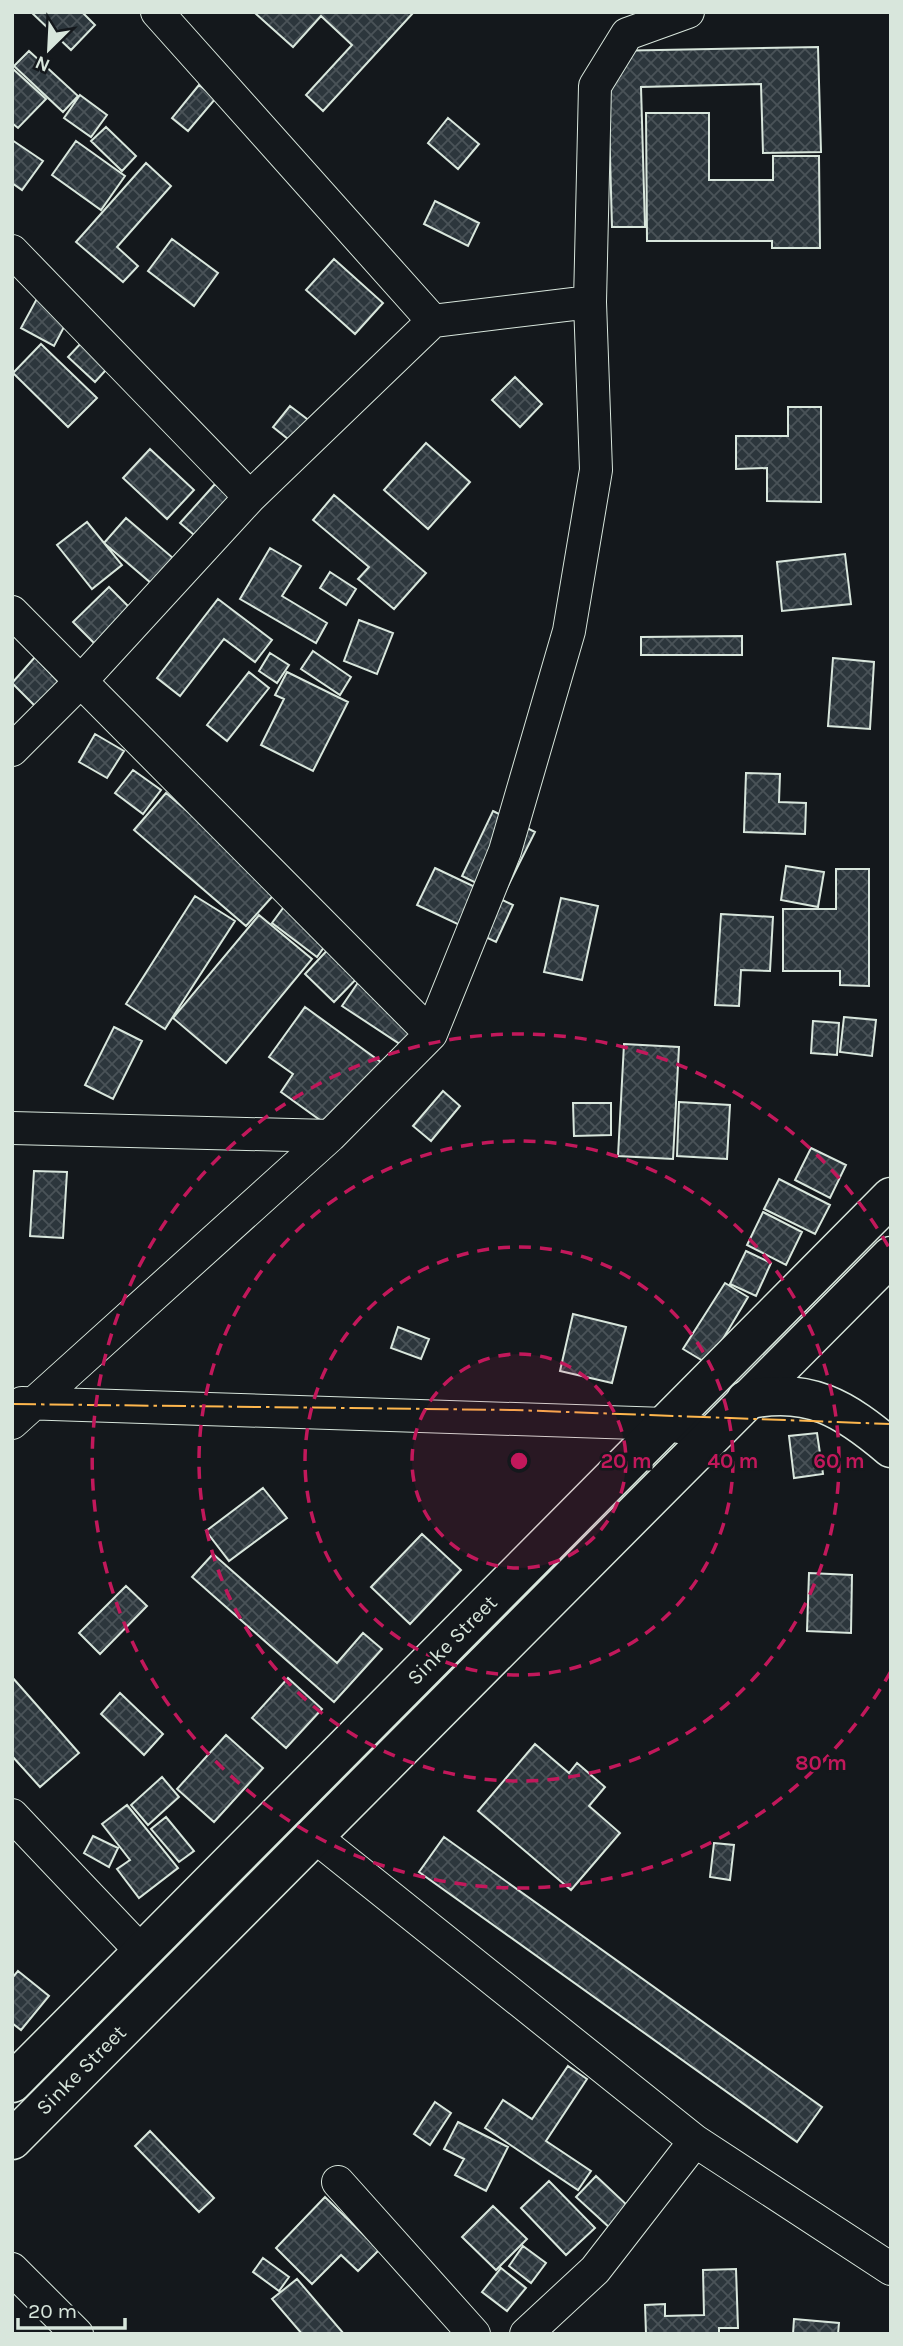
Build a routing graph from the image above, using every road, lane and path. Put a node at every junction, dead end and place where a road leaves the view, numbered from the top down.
1 (157, 12) edge
2 (688, 12) edge
3 (627, 23) edge
4 (12, 251) edge
5 (590, 302) junction
6 (433, 321) junction
7 (250, 497) junction
8 (12, 612) edge
9 (81, 681) junction
10 (12, 750) edge
11 (431, 1034) junction
12 (12, 1128) edge
13 (330, 1136) junction
14 (891, 1198) edge
15 (891, 1256) edge
16 (746, 1400) junction
17 (19, 1410) edge
18 (666, 1424) junction
19 (712, 1434) junction
20 (891, 1448) edge
21 (12, 1815) edge
22 (314, 1836) junction
23 (142, 1952) junction
24 (12, 2083) edge
25 (12, 2140) edge
26 (695, 2141) junction
27 (338, 2182) dead end
28 (12, 2269) edge
29 (891, 2269) edge
30 (554, 2323) edge
31 (77, 2334) edge
32 (474, 2334) edge
33 (526, 2334) edge

1 - 6 street
2 - 3 street
3 - 5 street
4 - 7 street
5 - 6 street
5 - 11 street
6 - 7 street
7 - 9 street
8 - 9 street
9 - 10 street
9 - 11 street
11 - 13 street
12 - 13 street
13 - 17 street
14 - 18 street, Sinke Street
15 - 16 street, Sinke Street
16 - 19 street, Sinke Street
16 - 20 street
17 - 18 street
18 - 19 street
18 - 23 street, Sinke Street
19 - 22 street, Sinke Street
21 - 23 street
22 - 25 street, Sinke Street
22 - 26 street
23 - 24 street, Sinke Street
26 - 29 street
26 - 30 street
27 - 32 street
28 - 31 street
30 - 33 street

